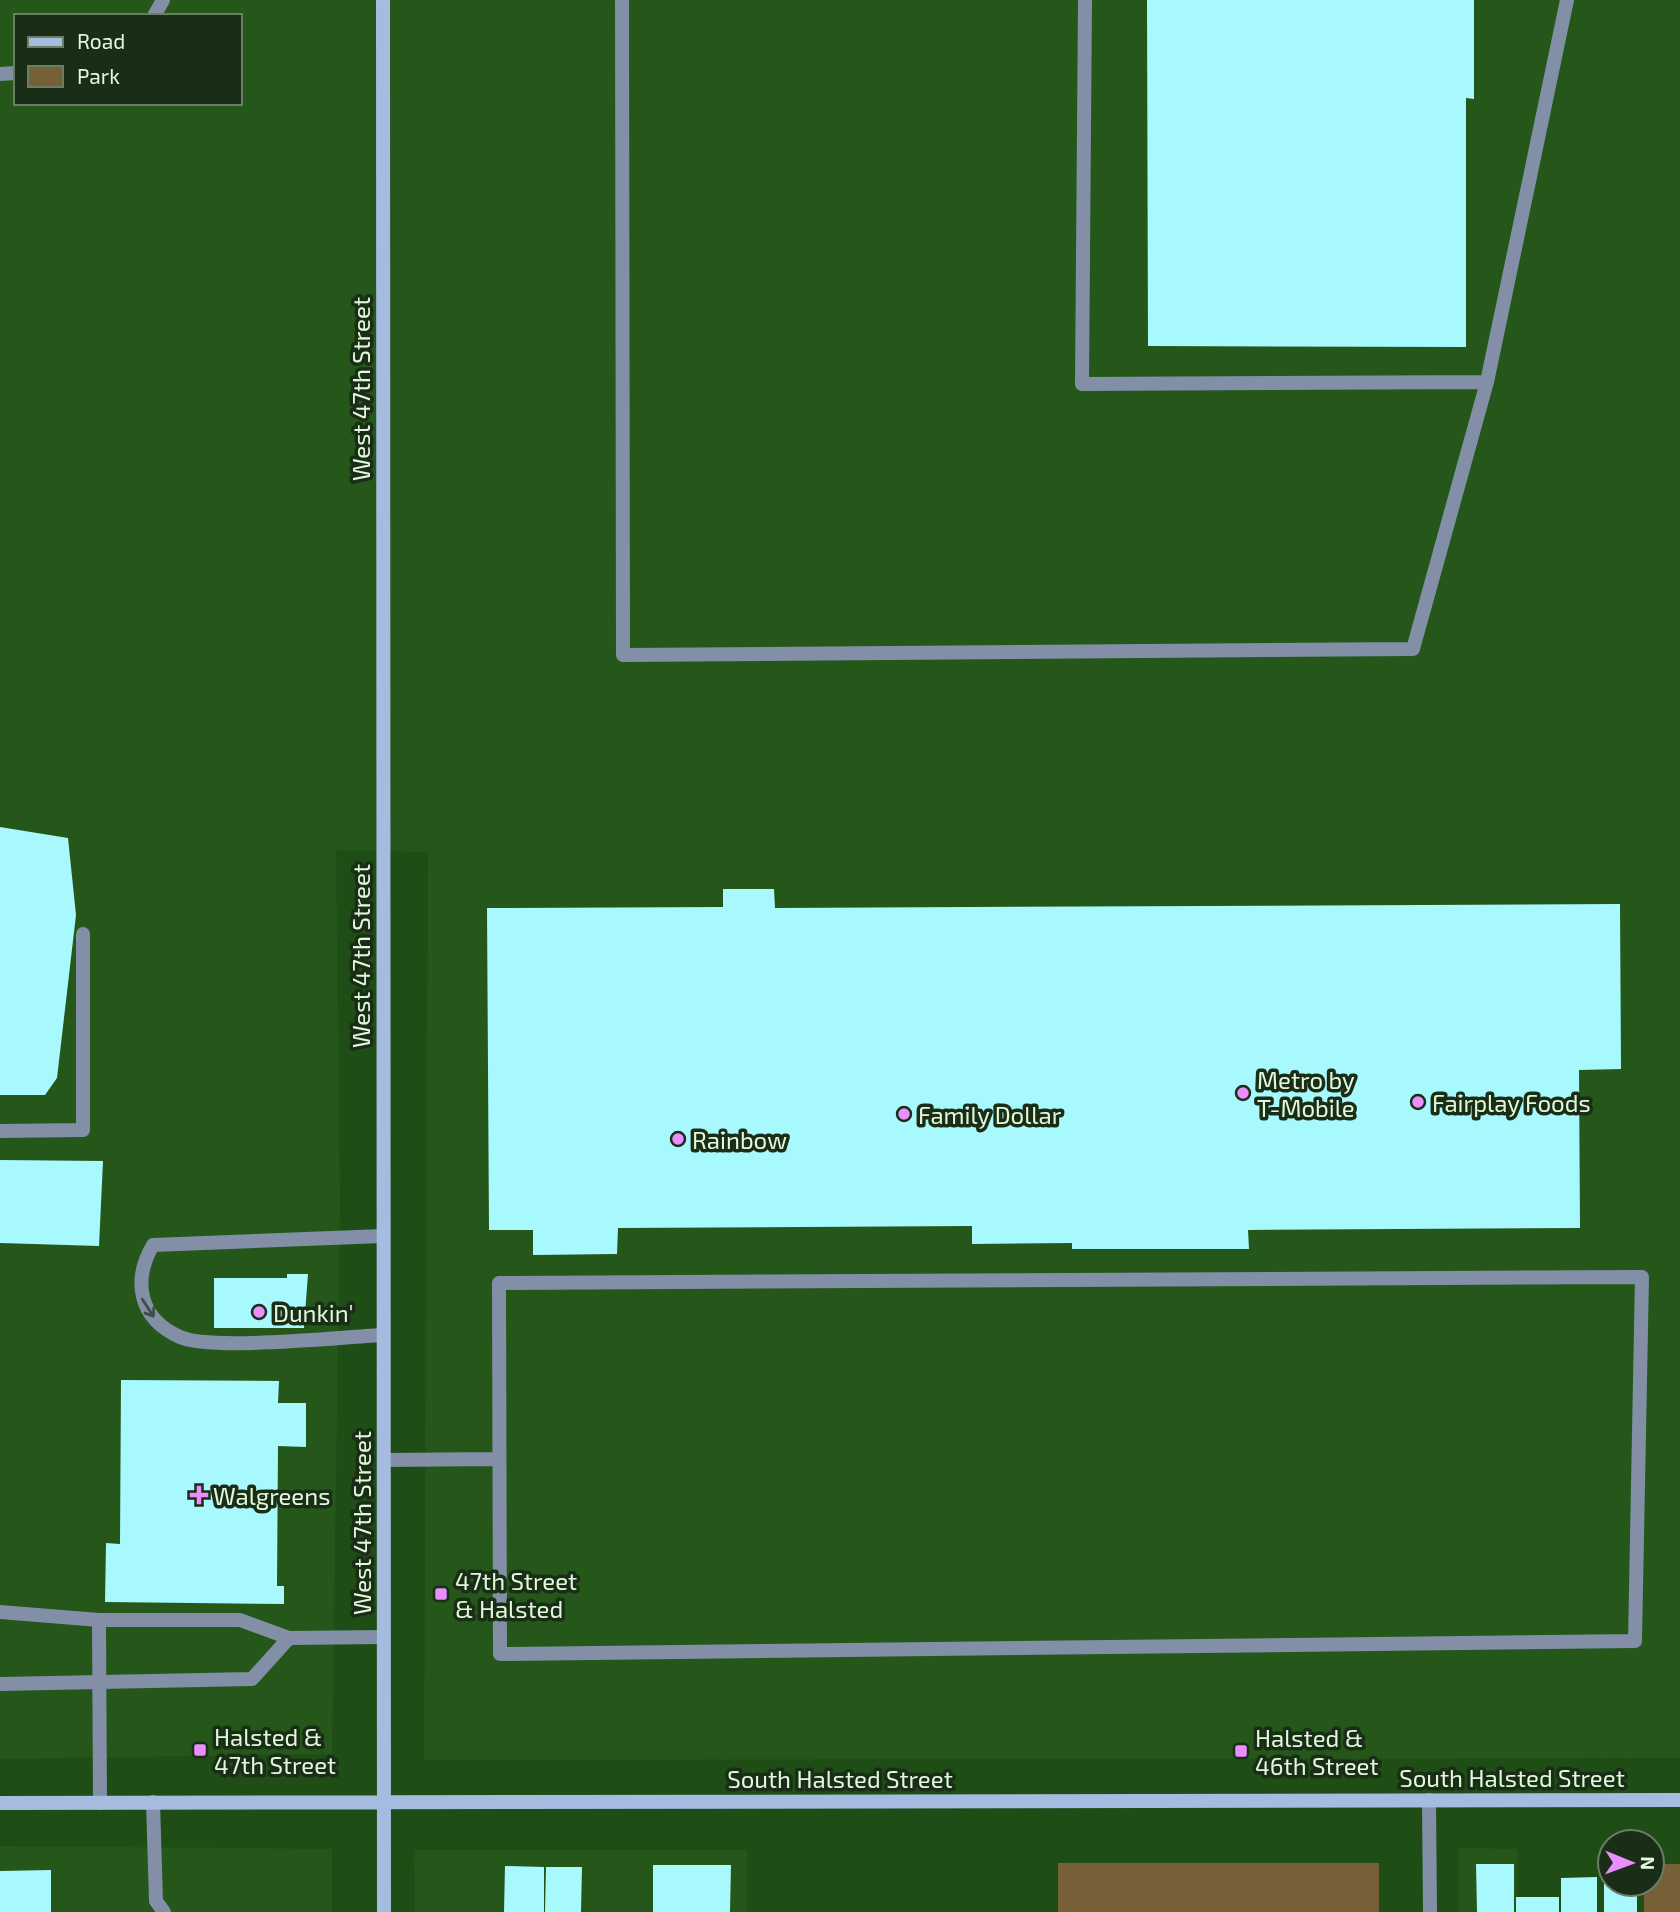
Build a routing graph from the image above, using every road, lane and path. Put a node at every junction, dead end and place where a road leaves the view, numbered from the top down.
1 (383, 0) edge
2 (622, 0) edge
3 (1085, 0) edge
4 (1567, 0) edge
5 (1487, 382) junction
6 (83, 934) dead end
7 (0, 1131) edge
8 (383, 1236) junction
9 (383, 1335) junction
10 (384, 1460) junction
11 (499, 1460) junction
12 (0, 1612) edge
13 (99, 1620) junction
14 (383, 1637) junction
15 (289, 1638) junction
16 (100, 1682) junction
17 (0, 1684) edge
18 (1429, 1800) junction
19 (1680, 1800) edge
20 (153, 1802) junction
21 (383, 1802) junction
22 (0, 1803) edge
23 (100, 1803) junction
24 (164, 1912) edge
25 (384, 1912) edge
26 (1430, 1912) edge

1 - 8 main road, West 47th Street
2 - 5 street
3 - 5 street
4 - 5 street
6 - 7 street
8 - 9 main road, West 47th Street
8 -> 9 street
9 - 10 main road, West 47th Street
10 - 11 street
10 - 14 main road, West 47th Street
11 - 11 street
12 - 13 street
13 - 15 street
13 - 16 street
14 - 15 street
14 - 21 main road, West 47th Street
15 - 16 street
16 - 17 street
16 - 23 street
18 - 19 main road, South Halsted Street
18 - 21 main road, South Halsted Street
18 - 26 street
20 - 21 main road, South Halsted Street
20 - 23 main road, South Halsted Street
20 - 24 street
21 - 25 main road, West 47th Street
22 - 23 main road, South Halsted Street

